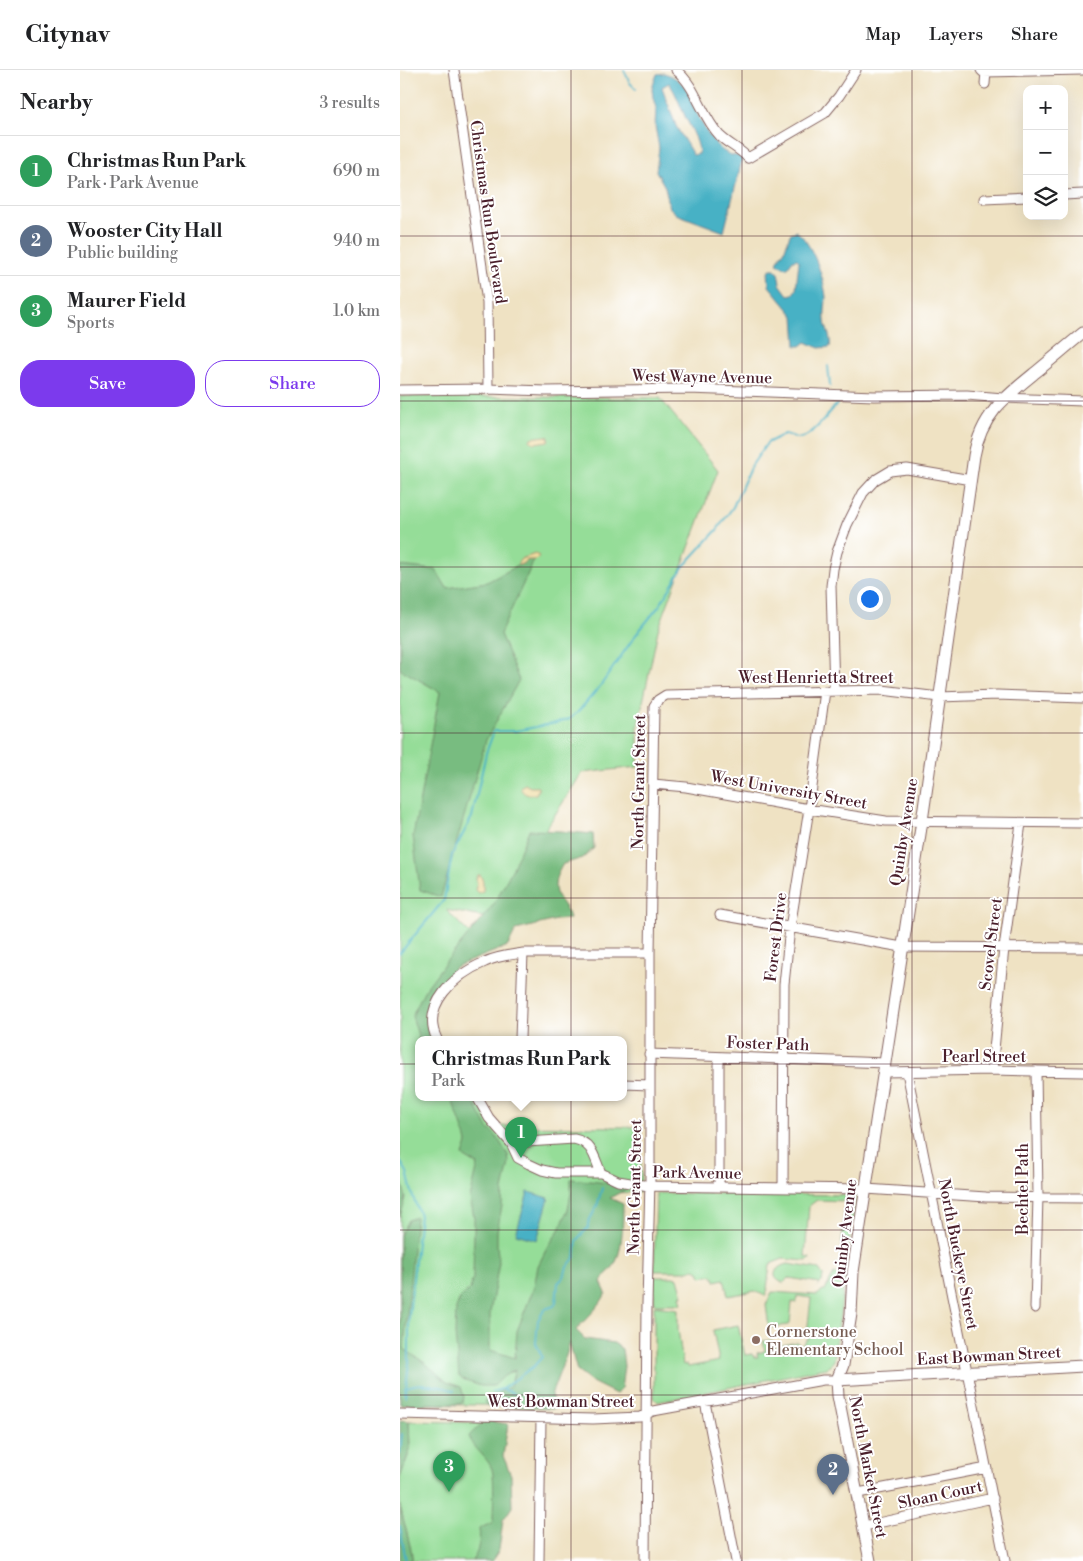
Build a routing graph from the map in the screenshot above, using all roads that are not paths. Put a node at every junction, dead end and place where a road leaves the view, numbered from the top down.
1 (454, 70) edge
2 (676, 70) edge
3 (856, 70) edge
4 (1083, 70) edge
5 (983, 71) edge
6 (985, 84) dead end
7 (1083, 194) edge
8 (1068, 195) edge
9 (1023, 197) edge
10 (984, 199) dead end
11 (1083, 333) edge
12 (488, 389) junction
13 (400, 390) edge
14 (1003, 398) junction
15 (1083, 401) edge
16 (971, 480) junction
17 (825, 691) junction
18 (834, 691) junction
19 (692, 694) joint
20 (939, 696) junction
21 (1083, 698) edge
22 (653, 784) junction
23 (809, 809) junction
24 (922, 822) junction
25 (1021, 823) junction
26 (1083, 823) edge
27 (720, 915) dead end
28 (790, 928) junction
29 (902, 947) junction
30 (1004, 948) junction
31 (1083, 948) edge
32 (523, 953) junction
33 (650, 953) junction
34 (436, 1036) edge
35 (520, 1036) edge
36 (649, 1054) junction
37 (719, 1057) junction
38 (783, 1058) junction
39 (885, 1067) junction
40 (992, 1070) junction
41 (1036, 1071) junction
42 (907, 1072) junction
43 (1083, 1072) edge
44 (627, 1084) edge
45 (650, 1085) junction
46 (480, 1101) edge
47 (511, 1143) junction
48 (601, 1173) junction
49 (649, 1186) junction
50 (719, 1187) junction
51 (783, 1188) junction
52 (866, 1189) junction
53 (932, 1194) junction
54 (1038, 1196) junction
55 (1083, 1198) edge
56 (1036, 1308) dead end
57 (1083, 1366) edge
58 (967, 1368) junction
59 (837, 1380) junction
60 (705, 1402) junction
61 (647, 1414) junction
62 (404, 1415) edge
63 (541, 1418) junction
64 (987, 1468) junction
65 (858, 1492) junction
66 (993, 1498) junction
67 (864, 1526) junction
68 (539, 1561) edge
69 (645, 1561) edge
70 (736, 1561) edge
71 (870, 1561) edge
72 (1005, 1561) edge

1 - 12 street, Christmas Run Boulevard
2 - 3 street
4 - 5 street
5 - 6 street
7 - 8 street
9 - 10 street
11 - 14 main road, Quinby Avenue
12 - 13 street, West Wayne Avenue
12 - 14 street, West Wayne Avenue
14 - 15 street, West Wayne Avenue
14 - 16 main road, Quinby Avenue
16 - 18 street
16 - 20 main road, Quinby Avenue
17 - 18 street, West Henrietta Street
17 - 19 street, West Henrietta Street
17 - 23 street, Forest Drive
18 - 20 street, West Henrietta Street
19 - 22 street, North Grant Street
20 - 21 street, West Henrietta Street
20 - 24 main road, Quinby Avenue
22 - 23 street, West University Street
22 - 33 street, North Grant Street
23 - 24 street, West University Street
23 - 28 street, Forest Drive
24 - 25 street, West University Street
24 - 29 main road, Quinby Avenue
25 - 26 street, West University Street
25 - 30 street, Scovel Street
27 - 28 street
28 - 29 street
28 - 38 street, Forest Drive
29 - 30 street
29 - 39 main road, Quinby Avenue
30 - 31 street
30 - 40 street, Scovel Street
32 - 33 street
32 - 34 street
32 - 35 street
33 - 36 street, North Grant Street
36 - 37 street, Foster Path
36 - 45 street, North Grant Street
37 - 38 street, Foster Path
37 - 50 street
38 - 39 street, Foster Path
38 - 51 street, Forest Drive
39 - 42 street, Pearl Street
39 - 52 main road, Quinby Avenue
40 - 41 street, Pearl Street
40 - 42 street, Pearl Street
41 - 43 street, Pearl Street
41 - 54 street, Bechtel Path
42 - 53 street, North Buckeye Street
44 - 45 street
45 - 49 street, North Grant Street
46 - 47 street, Park Avenue
47 - 48 street, Park Avenue
47 - 48 street
48 - 49 street, Park Avenue
49 - 50 street, Park Avenue
49 - 61 street, North Grant Street
50 - 51 street, Park Avenue
51 - 52 street, Park Avenue
52 - 53 street, Park Avenue
52 - 59 main road, Quinby Avenue
53 - 54 street, Park Avenue
53 - 58 street, North Buckeye Street
54 - 55 street, Park Avenue
54 - 56 street, Bechtel Path
57 - 58 main road, East Bowman Street
58 - 59 main road, East Bowman Street
58 - 64 street, North Buckeye Street
59 - 60 street, West Bowman Street
59 - 65 main road, North Market Street
60 - 61 street, West Bowman Street
60 - 70 street
61 - 63 street, West Bowman Street
61 - 69 street, North Grant Street
62 - 63 street, West Bowman Street
63 - 68 street
64 - 65 street
64 - 66 street, North Buckeye Street
65 - 67 main road, North Market Street
66 - 67 street, Sloan Court
66 - 72 street, North Buckeye Street
67 - 71 main road, North Market Street

